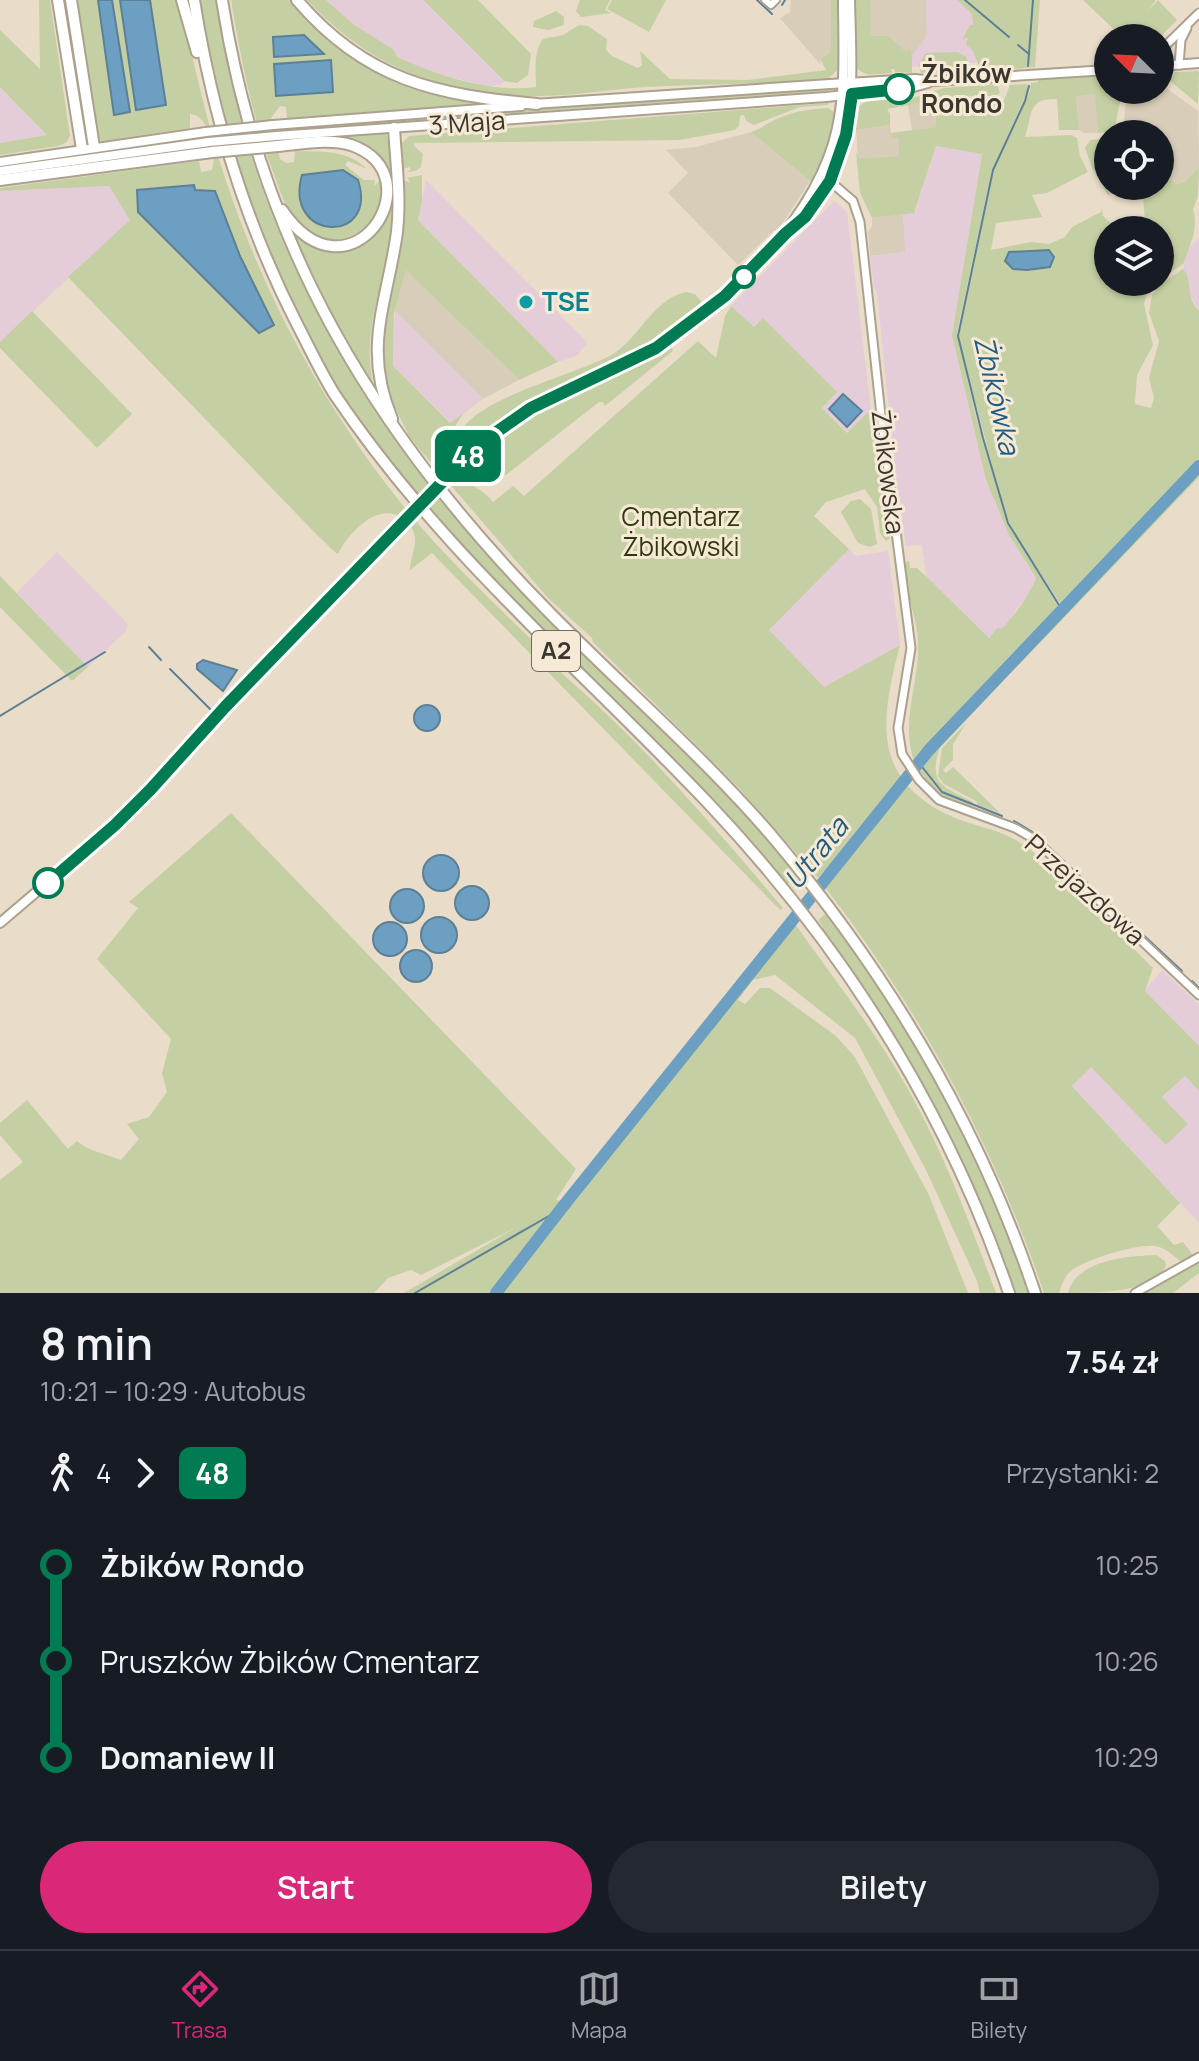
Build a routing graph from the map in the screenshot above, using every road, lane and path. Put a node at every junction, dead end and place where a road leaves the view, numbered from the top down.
1 (58, 0) edge
2 (71, 0) edge
3 (182, 0) edge
4 (194, 0) edge
5 (222, 0) edge
6 (297, 0) edge
7 (765, 0) edge
8 (776, 0) edge
9 (843, 0) edge
10 (850, 0) edge
11 (1199, 13) edge
12 (1190, 23) junction
13 (1174, 38) edge
14 (1199, 63) edge
15 (1174, 65) edge
16 (1179, 65) junction
17 (1094, 71) edge
18 (935, 81) junction
19 (848, 83) junction
20 (852, 94) junction
21 (211, 95) junction
22 (842, 95) junction
23 (537, 104) junction
24 (378, 117) junction
25 (394, 128) junction
26 (277, 141) junction
27 (210, 147) junction
28 (89, 151) junction
29 (0, 162) edge
30 (0, 171) edge
31 (821, 174) junction
32 (0, 180) edge
33 (830, 181) junction
34 (268, 188) junction
35 (786, 233) junction
36 (403, 443) junction
37 (919, 780) joint
38 (0, 923) edge
39 (1199, 995) edge
40 (1199, 1257) edge
41 (1009, 1293) edge
42 (1035, 1293) edge
43 (1135, 1293) edge

1 - 28 highway
2 - 28 highway
3 - 21 highway
4 - 21 highway, A2
5 - 34 highway, A2
6 - 23 highway
7 - 8 street
9 - 19 main road
10 - 19 main road
11 - 12 street
12 - 13 street
12 - 16 street
14 - 16 main road
15 - 16 main road
17 - 18 main road, 3 Maja
18 - 19 main road, 3 Maja
18 - 20 main road, 3 Maja
19 - 20 main road
19 - 22 main road
19 - 23 main road, 3 Maja
20 - 22 main road, 3 Maja
20 - 33 main road
21 - 41 highway, A2
22 - 25 main road, 3 Maja
22 - 31 main road
23 - 24 main road, 3 Maja
24 - 25 main road
24 - 28 main road, 3 Maja, bridge
25 - 26 main road, 3 Maja
25 - 36 highway
26 - 27 highway, bridge
26 - 34 highway
27 - 28 main road, 3 Maja
27 - 32 highway
28 - 29 main road, 3 Maja
28 - 30 main road, 3 Maja
31 - 33 street, Żbikowska
31 - 35 main road
33 - 35 main road
33 - 37 street, Żbikowska
34 - 36 highway, A2
35 - 38 main road, bridge
36 - 42 highway, A2
37 - 39 street, Przejazdowa
40 - 43 street

